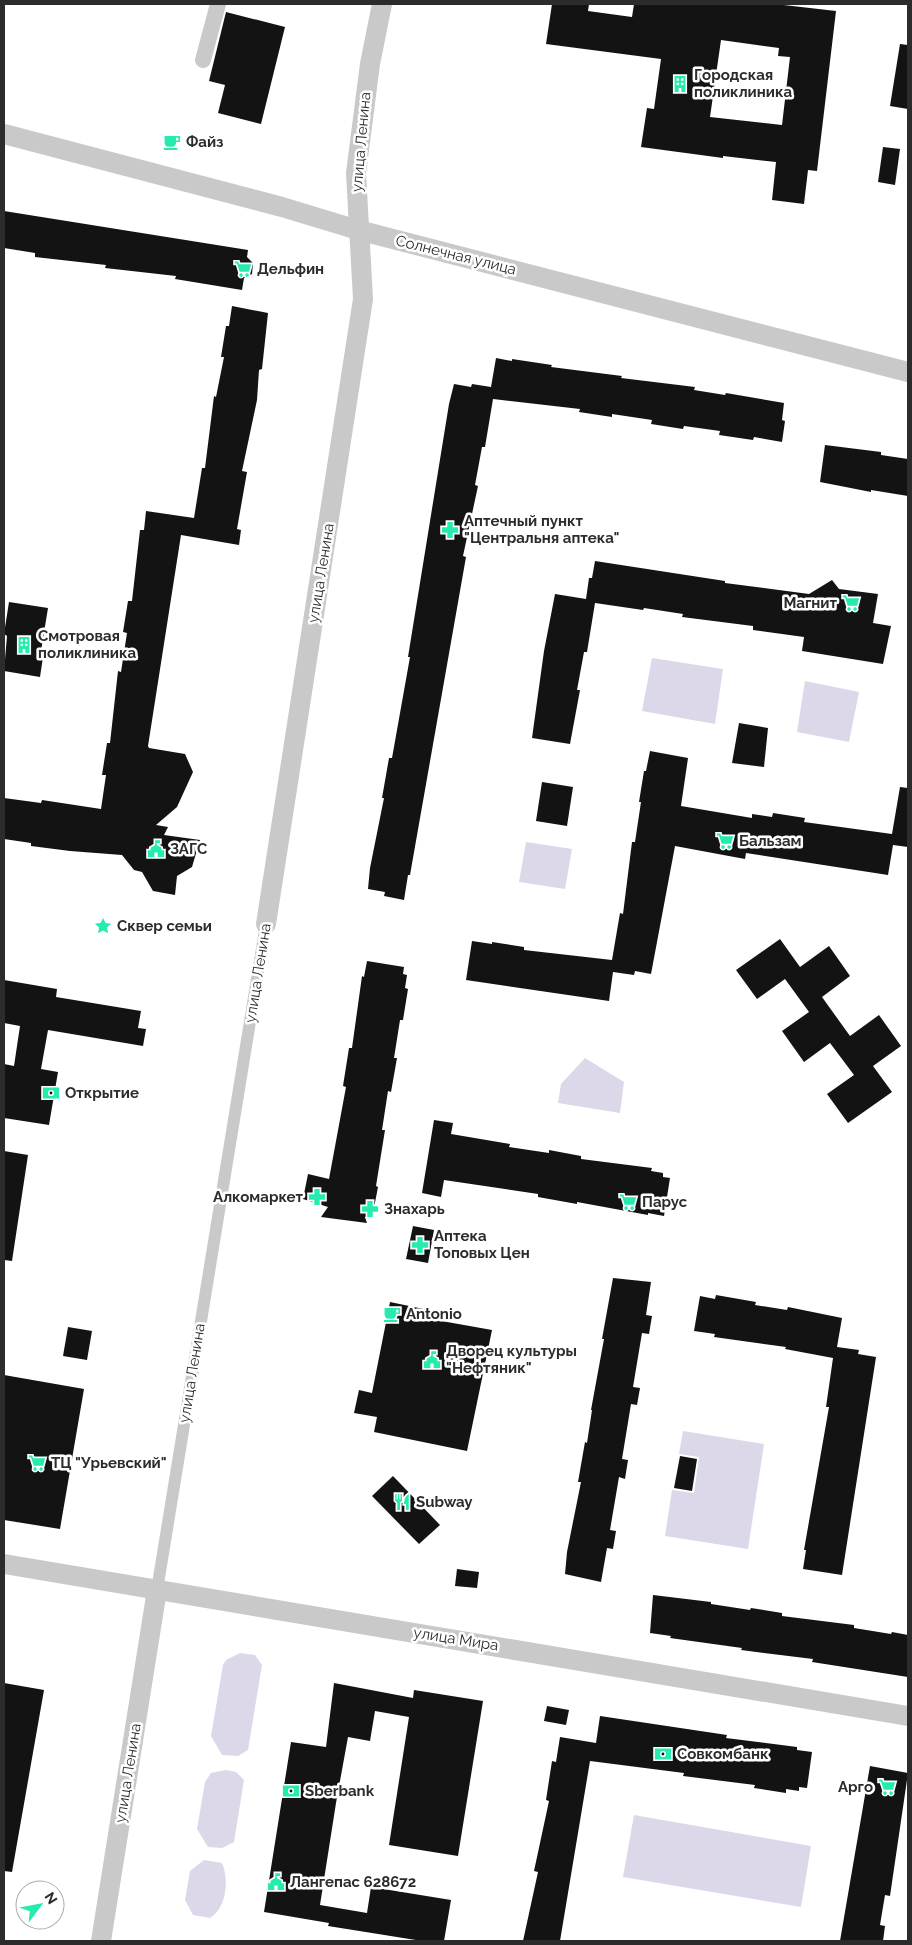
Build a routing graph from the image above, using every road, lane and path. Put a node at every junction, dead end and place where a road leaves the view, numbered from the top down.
1 (218, 4) edge
2 (382, 4) edge
3 (203, 60) dead end
4 (4, 134) edge
5 (358, 230) junction
6 (908, 372) edge
7 (266, 924) joint
8 (4, 1564) edge
9 (157, 1590) junction
10 (908, 1716) edge
11 (101, 1941) edge

1 - 3 street
2 - 5 street, улица Ленина
4 - 5 street, Солнечная улица
5 - 6 street, Солнечная улица
5 - 7 street, улица Ленина
7 - 9 street, улица Ленина
8 - 9 street, улица Мира
9 - 10 street, улица Мира
9 - 11 street, улица Ленина

